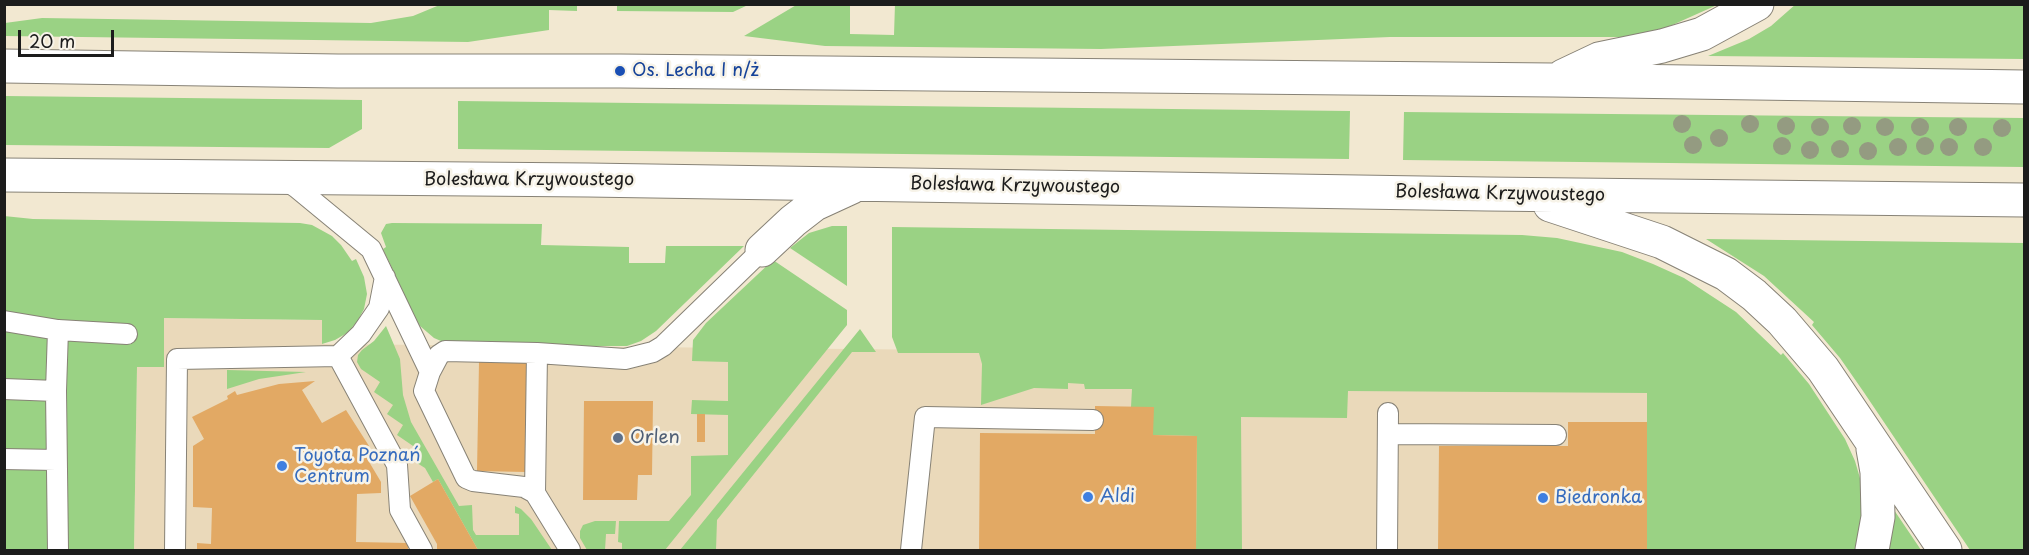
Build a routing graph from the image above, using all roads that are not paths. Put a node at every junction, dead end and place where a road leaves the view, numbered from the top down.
1 (1757, 4) edge
2 (4, 66) edge
3 (1553, 80) junction
4 (2025, 87) edge
5 (4, 175) edge
6 (282, 178) junction
7 (865, 184) junction
8 (1487, 194) junction
9 (2025, 200) edge
10 (762, 250) joint
11 (385, 277) junction
12 (4, 321) edge
13 (58, 330) junction
14 (127, 334) dead end
15 (537, 353) junction
16 (338, 356) junction
17 (430, 372) junction
18 (4, 389) edge
19 (56, 392) junction
20 (1388, 413) dead end
21 (1093, 420) dead end
22 (1865, 431) junction
23 (1388, 434) junction
24 (1556, 435) dead end
25 (4, 459) edge
26 (56, 460) junction
27 (535, 493) junction
28 (58, 550) edge
29 (175, 550) edge
30 (422, 550) edge
31 (570, 550) edge
32 (911, 550) edge
33 (1387, 550) edge
34 (1872, 550) edge
35 (1945, 550) edge

1 - 3 main road
2 - 3 main road
3 - 4 main road
5 - 6 main road, Bolesława Krzywoustego
6 - 7 main road, Bolesława Krzywoustego
6 - 11 lane
7 - 8 main road, Bolesława Krzywoustego
7 - 10 main road
8 - 9 main road, Bolesława Krzywoustego
8 - 22 main road
10 - 15 lane
11 - 16 lane
11 - 17 lane
12 - 13 lane
13 - 14 lane
13 - 19 lane
15 - 17 lane
15 - 27 lane
16 - 29 lane
16 - 30 lane
17 - 27 lane
18 - 19 lane
19 - 26 lane
20 - 23 lane
21 - 32 lane
22 - 34 main road
22 - 35 main road
23 - 24 lane
23 - 33 lane
25 - 26 lane
26 - 28 lane
27 - 31 lane

